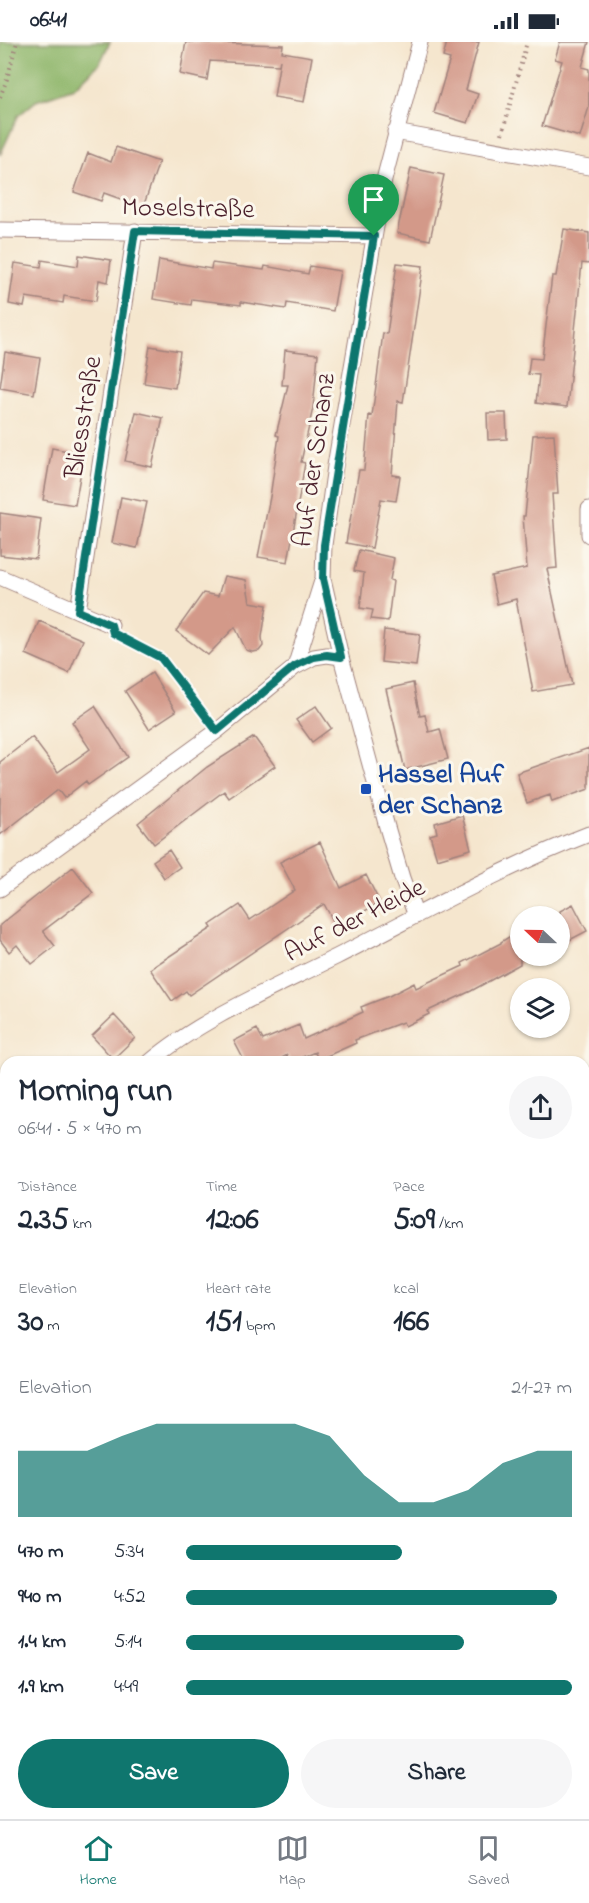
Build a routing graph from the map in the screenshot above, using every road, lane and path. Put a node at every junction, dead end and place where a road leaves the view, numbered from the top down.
1 (17, 42) edge
2 (420, 42) edge
3 (528, 42) edge
4 (0, 97) edge
5 (395, 132) junction
6 (498, 149) junction
7 (589, 167) edge
8 (0, 230) edge
9 (135, 231) junction
10 (374, 236) junction
11 (589, 509) edge
12 (589, 535) edge
13 (0, 577) edge
14 (323, 579) junction
15 (78, 611) junction
16 (111, 625) joint
17 (341, 657) junction
18 (295, 666) junction
19 (217, 731) junction
20 (589, 834) edge
21 (0, 889) edge
22 (416, 916) junction
23 (158, 1056) edge

1 - 4 path
2 - 5 street, Auf der Schanz
3 - 6 path
5 - 6 street
5 - 10 street, Auf der Schanz
6 - 7 street
8 - 9 street, Moselstraße
9 - 10 street, Moselstraße
9 - 15 street, Bliesstraße
10 - 14 street, Auf der Schanz
11 - 12 street
13 - 15 street
14 - 17 street, Auf der Schanz
14 - 18 street
15 - 16 street
16 - 19 path
17 - 18 street
17 - 22 street, Auf der Schanz
18 - 19 street
19 - 21 street
20 - 22 street, Auf der Heide
22 - 23 street, Auf der Heide

